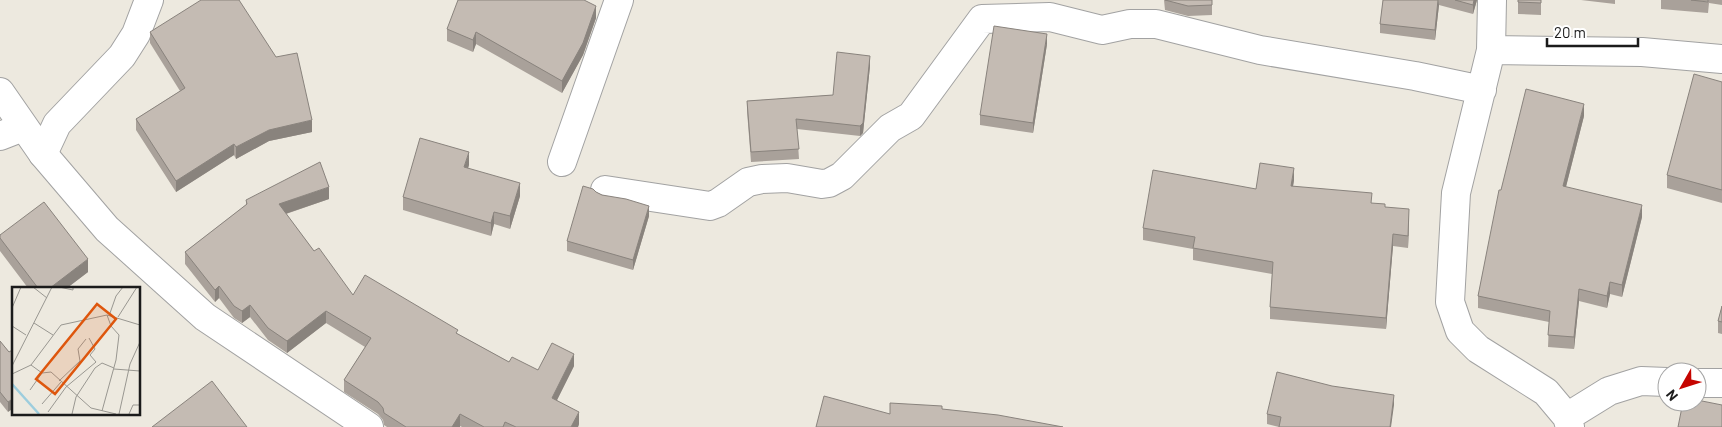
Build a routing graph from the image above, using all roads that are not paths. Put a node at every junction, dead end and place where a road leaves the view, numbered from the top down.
1 (149, 0) edge
2 (620, 0) edge
3 (1492, 0) edge
4 (1491, 50) junction
5 (1722, 59) edge
6 (1482, 90) junction
7 (0, 92) edge
8 (12, 132) edge
9 (43, 154) junction
10 (562, 162) dead end
11 (605, 190) dead end
12 (1657, 382) edge
13 (1707, 382) edge
14 (1722, 383) edge
15 (1568, 422) edge
16 (369, 427) edge

1 - 9 street
2 - 10 street
3 - 4 street
4 - 5 street
4 - 6 street
6 - 11 street
6 - 15 street
7 - 8 street
8 - 9 street
9 - 16 street
12 - 15 street
13 - 14 street

